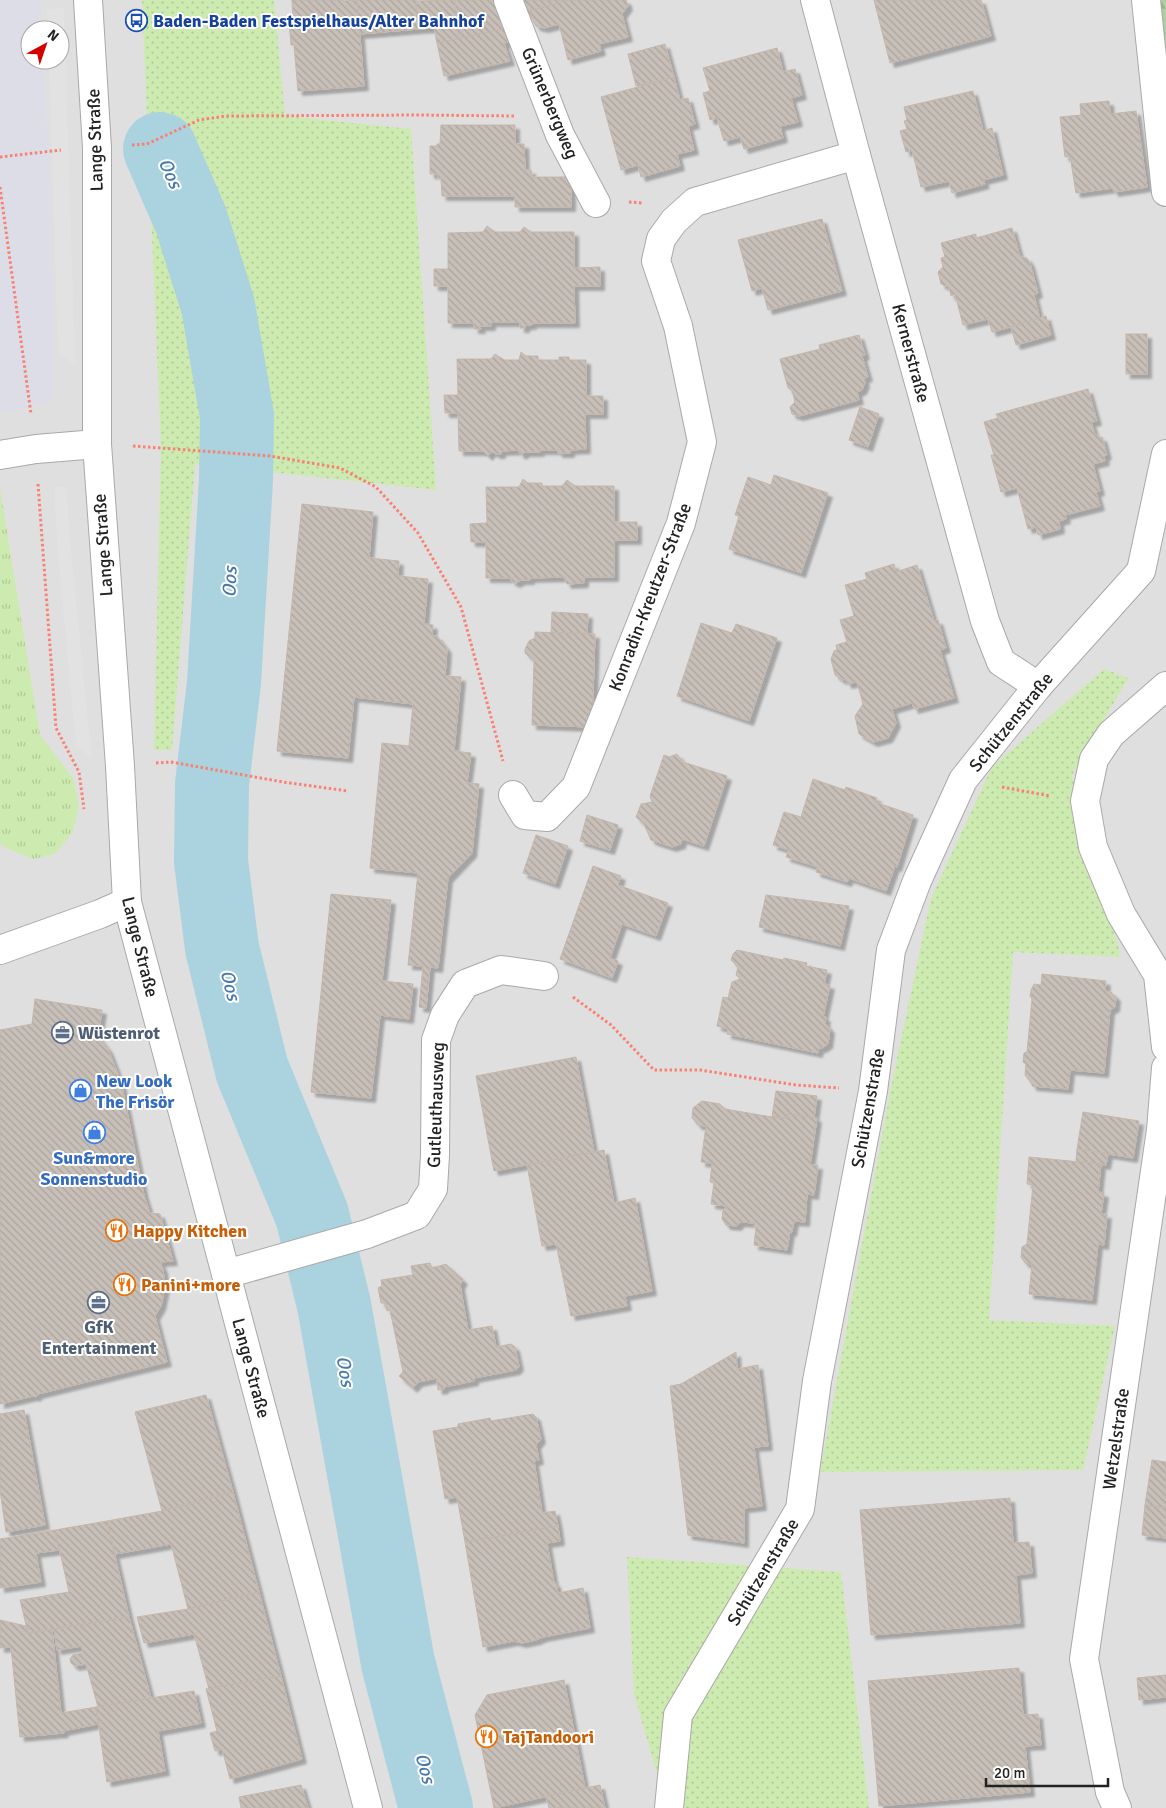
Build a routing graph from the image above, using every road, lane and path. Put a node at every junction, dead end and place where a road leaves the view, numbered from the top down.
1 (88, 0) edge
2 (508, 0) edge
3 (815, 0) edge
4 (1146, 0) edge
5 (553, 117) junction
6 (148, 144) dead end
7 (97, 148) junction
8 (856, 155) junction
9 (0, 157) edge
10 (0, 187) edge
11 (1166, 192) edge
12 (596, 203) joint
13 (674, 221) junction
14 (97, 444) junction
15 (36, 449) junction
16 (169, 449) dead end
17 (1166, 454) edge
18 (0, 455) edge
19 (1166, 561) edge
20 (1141, 571) junction
21 (1038, 686) junction
22 (1166, 686) edge
23 (171, 762) dead end
24 (963, 780) junction
25 (348, 791) dead end
26 (513, 795) joint
27 (1085, 801) junction
28 (84, 810) dead end
29 (127, 902) junction
30 (0, 950) edge
31 (544, 976) joint
32 (1166, 1047) edge
33 (1166, 1068) edge
34 (822, 1086) dead end
35 (226, 1274) junction
36 (368, 1808) edge
37 (669, 1808) edge
38 (1117, 1808) edge

1 - 7 street, Lange Straße
2 - 5 street, Grünerbergweg
3 - 8 street, Kernerstraße
4 - 11 street
5 - 6 path
5 - 12 street, Grünerbergweg
7 - 9 path
7 - 14 street, Lange Straße
8 - 13 street, Konradin-Kreutzer-Straße
8 - 21 street, Kernerstraße
10 - 15 path
12 - 13 path
13 - 26 street, Konradin-Kreutzer-Straße
14 - 15 street
14 - 29 street, Lange Straße
15 - 18 street
15 - 28 path
16 - 26 path
17 - 20 street, Schützenstraße
19 - 20 street
20 - 21 street, Schützenstraße
21 - 24 street, Schützenstraße
22 - 27 street
23 - 25 path
24 - 27 path
24 - 37 street, Schützenstraße
27 - 32 street
29 - 30 street
29 - 35 street, Lange Straße
31 - 34 path
31 - 35 street, Gutleuthausweg
33 - 38 street, Wetzelstraße
35 - 36 street, Lange Straße

